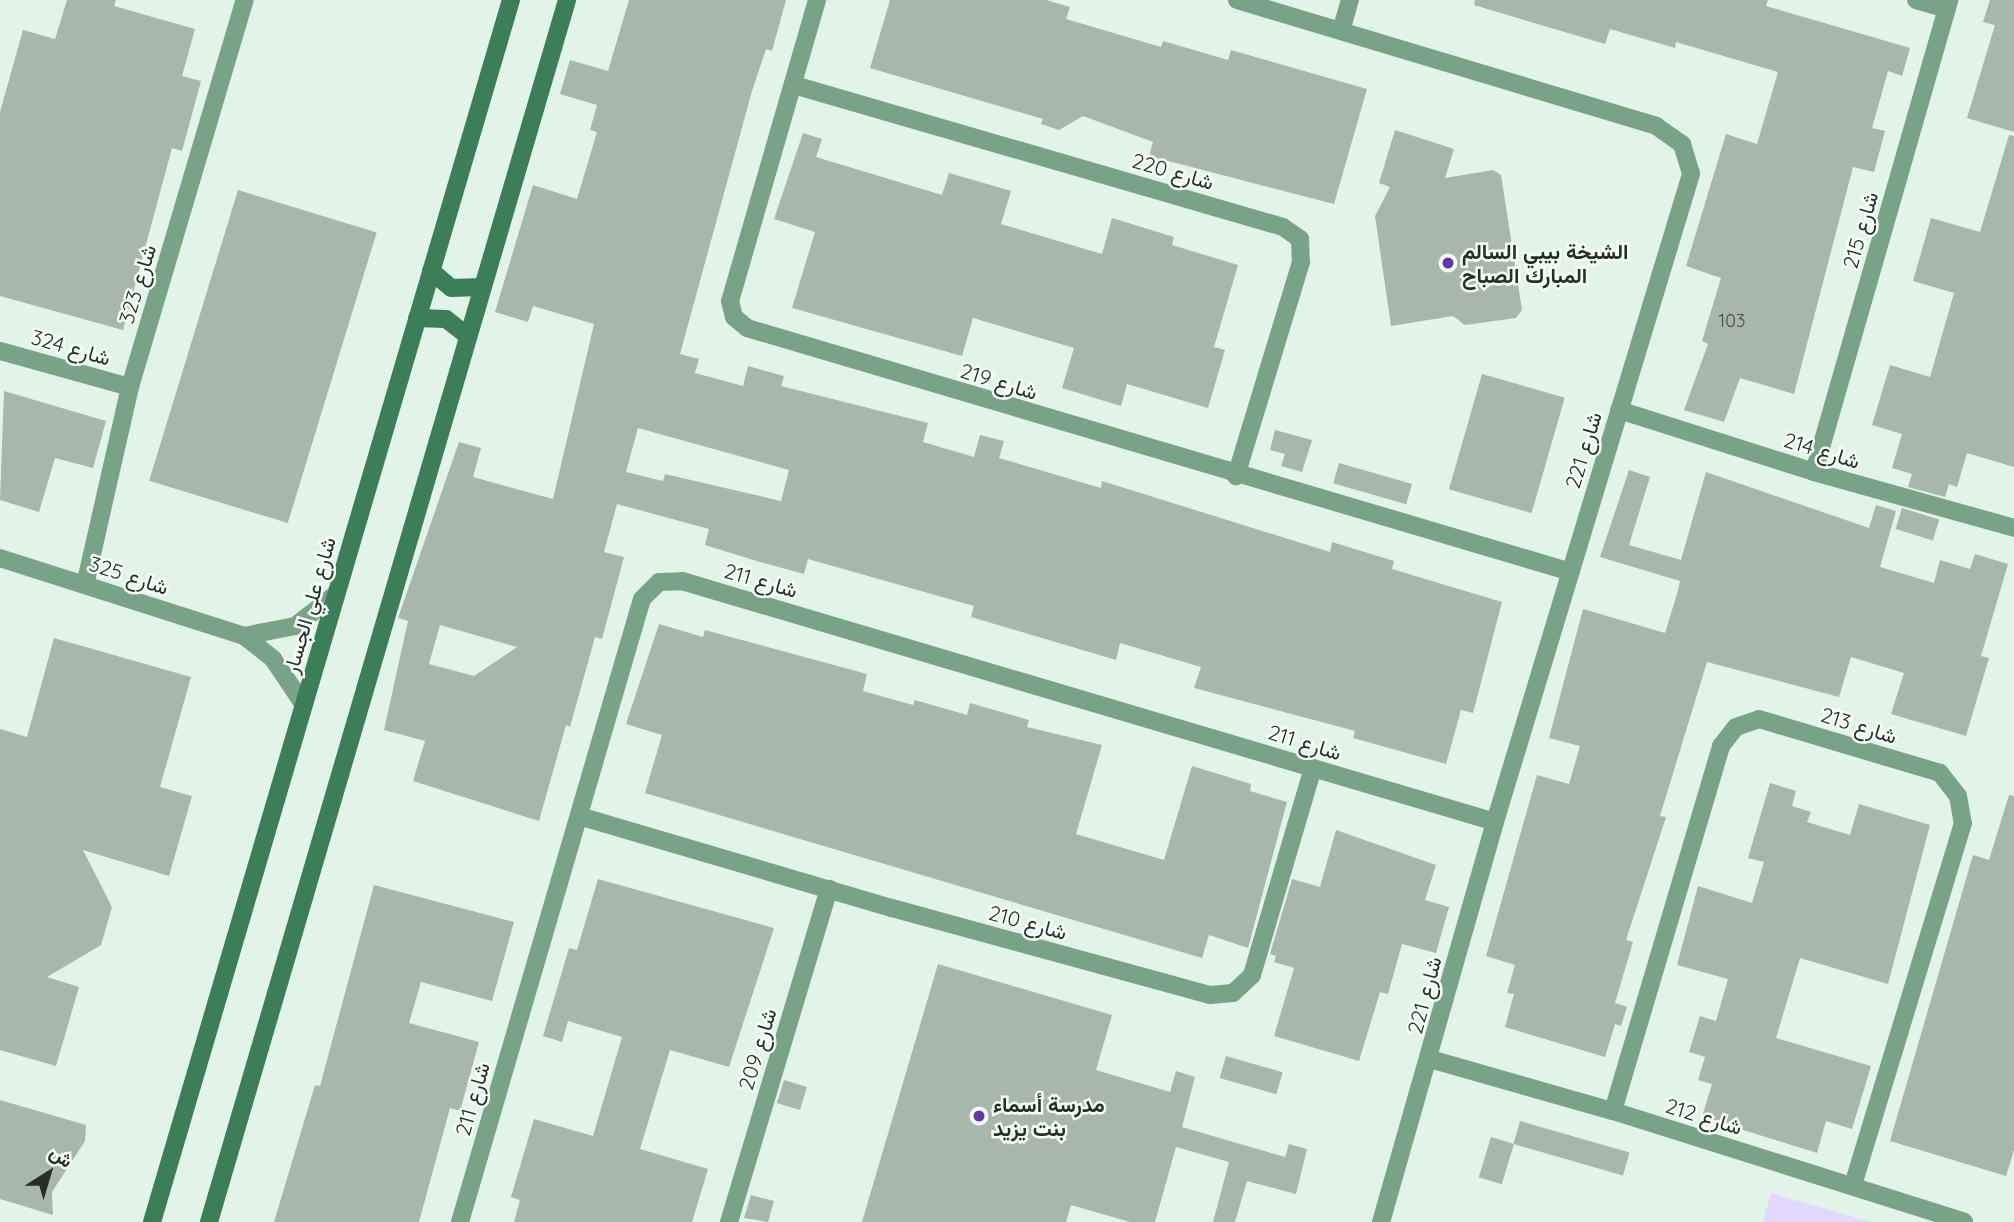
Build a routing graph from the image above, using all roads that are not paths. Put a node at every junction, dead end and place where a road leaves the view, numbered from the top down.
1 (245, 0) edge
2 (511, 0) edge
3 (567, 0) edge
4 (817, 0) edge
5 (1237, 0) edge
6 (1350, 0) edge
7 (1916, 0) edge
8 (1948, 5) edge
9 (1341, 31) junction
10 (794, 85) junction
11 (431, 271) junction
12 (482, 287) junction
13 (417, 318) junction
14 (468, 336) junction
15 (0, 351) edge
16 (130, 387) junction
17 (1619, 410) junction
18 (1814, 472) junction
19 (1236, 476) junction
20 (2014, 528) edge
21 (0, 558) edge
22 (1571, 572) junction
23 (85, 585) junction
24 (336, 594) junction
25 (244, 636) junction
26 (304, 705) junction
27 (1313, 768) junction
28 (579, 816) junction
29 (1495, 822) junction
30 (828, 889) junction
31 (1430, 1059) junction
32 (1613, 1111) junction
33 (1853, 1185) junction
34 (152, 1222) edge
35 (209, 1222) edge
36 (460, 1222) edge
37 (729, 1222) edge
38 (1381, 1222) edge
39 (1964, 1222) edge

1 - 16 street, شارع 323
2 - 11 street, شارع علي الجسار
3 - 12 street
4 - 10 street, شارع 219
5 - 9 street, شارع 221
6 - 9 street
7 - 8 street
8 - 18 street, شارع 215
9 - 17 street, شارع 221
10 - 19 street, شارع 219
10 - 19 street, شارع 220
11 - 12 street
11 - 13 street, شارع علي الجسار
12 - 14 street
13 - 14 street
13 - 24 street, شارع علي الجسار
14 - 35 street
15 - 16 street, شارع 324
16 - 23 street, شارع 323
17 - 18 street, شارع 214
17 - 22 street, شارع 221
18 - 20 street, شارع 214
19 - 22 street, شارع 219
21 - 23 street, شارع 325
22 - 29 street, شارع 221
23 - 25 street, شارع 325
24 - 25 street, شارع 325
24 - 26 street, شارع علي الجسار
25 - 26 street, شارع 325
26 - 34 street, شارع علي الجسار
27 - 28 street, شارع 211
27 - 29 street, شارع 211
27 - 30 street, شارع 210
28 - 30 street, شارع 210
28 - 36 street, شارع 211
29 - 31 street, شارع 221
30 - 37 street, شارع 209
31 - 32 street, شارع 212
31 - 38 street, شارع 221
32 - 33 street, شارع 212
32 - 33 street, شارع 213
33 - 39 street, شارع 212

